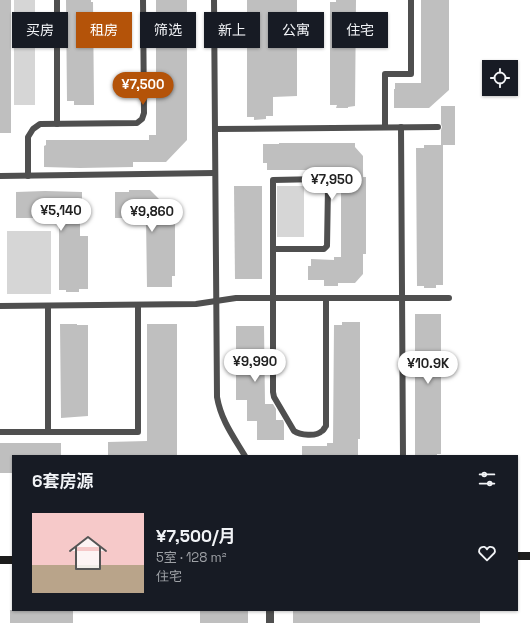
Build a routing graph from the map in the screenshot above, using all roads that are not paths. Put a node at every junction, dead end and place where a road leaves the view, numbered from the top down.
1 (57, 0) edge
2 (143, 0) edge
3 (214, 0) edge
4 (411, 0) edge
5 (57, 124) junction
6 (438, 126) dead end
7 (385, 127) junction
8 (401, 127) junction
9 (215, 129) junction
10 (215, 173) junction
11 (0, 176) edge
12 (28, 176) junction
13 (273, 249) junction
14 (273, 298) junction
15 (326, 298) junction
16 (402, 298) junction
17 (450, 298) dead end
18 (216, 301) junction
19 (138, 305) junction
20 (0, 306) edge
21 (48, 306) junction
22 (0, 432) edge
23 (48, 432) junction
24 (244, 455) edge
25 (403, 455) edge
26 (518, 556) edge
27 (530, 556) edge
28 (0, 560) edge
29 (12, 560) edge
30 (270, 611) edge
31 (270, 623) edge

1 - 5 lane
2 - 5 lane
3 - 9 lane
4 - 7 lane
5 - 12 lane
6 - 8 lane
7 - 8 lane
7 - 9 lane
8 - 16 lane
9 - 10 lane
10 - 12 lane
10 - 18 lane
11 - 12 lane
13 - 13 lane
13 - 14 lane
14 - 15 lane
14 - 15 lane
14 - 18 lane
15 - 16 lane
16 - 17 lane
16 - 25 lane
18 - 19 lane
18 - 24 lane
19 - 21 lane
19 - 23 lane
20 - 21 lane
21 - 23 lane
22 - 23 lane
26 - 27 street
28 - 29 street
30 - 31 street

